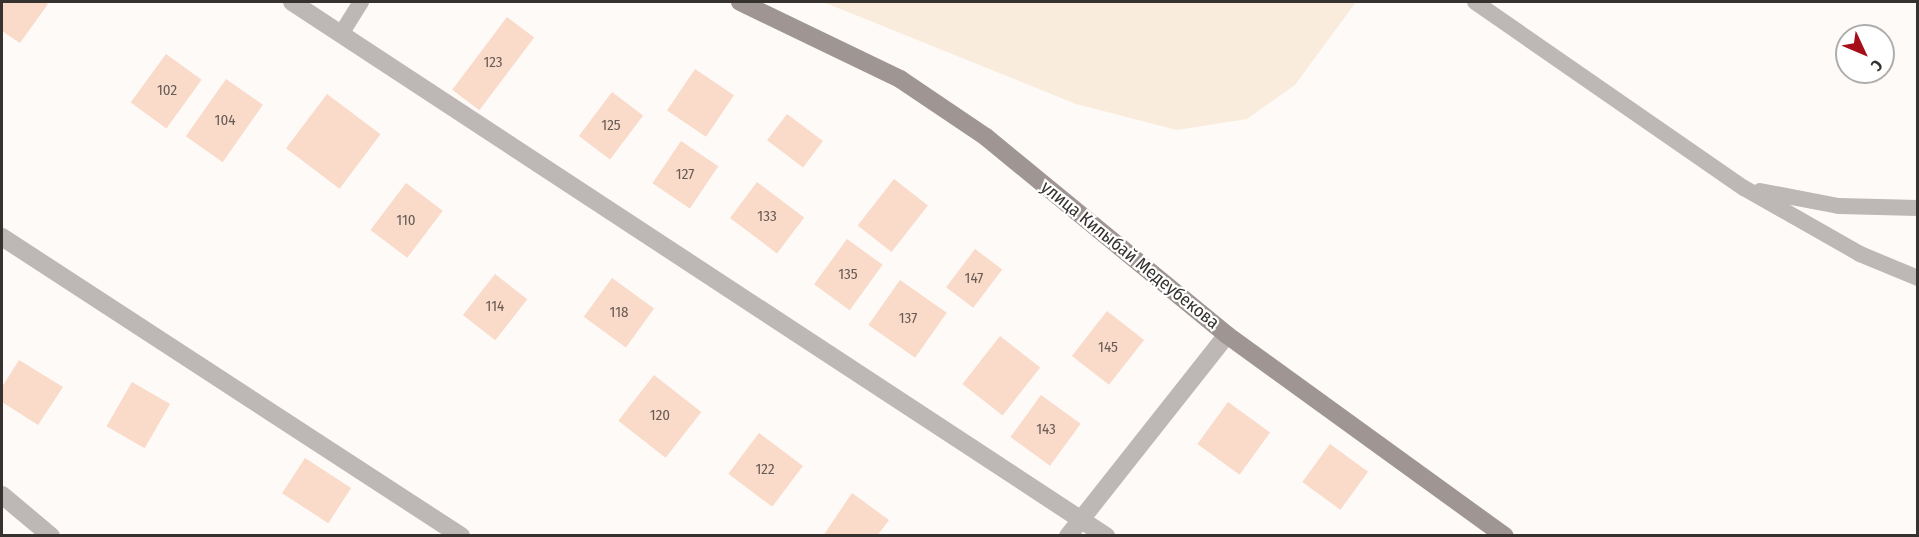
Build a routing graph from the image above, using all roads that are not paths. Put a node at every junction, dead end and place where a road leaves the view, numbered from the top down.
1 (292, 2) edge
2 (361, 2) edge
3 (741, 2) edge
4 (1475, 2) edge
5 (341, 34) junction
6 (1744, 188) junction
7 (1917, 208) edge
8 (2, 237) edge
9 (1917, 278) edge
10 (1227, 335) junction
11 (2, 495) edge
12 (1080, 519) junction
13 (40, 532) edge
14 (461, 536) edge
15 (1068, 536) edge
16 (1106, 536) edge
17 (1504, 536) edge

1 - 5 street
2 - 5 lane
3 - 10 main road, улица Килыбай Медеубекова
4 - 6 lane
5 - 12 street
6 - 7 lane
6 - 9 lane
8 - 14 street
10 - 12 street
10 - 17 main road, улица Килыбай Медеубекова
11 - 13 street
12 - 15 street
12 - 16 street

